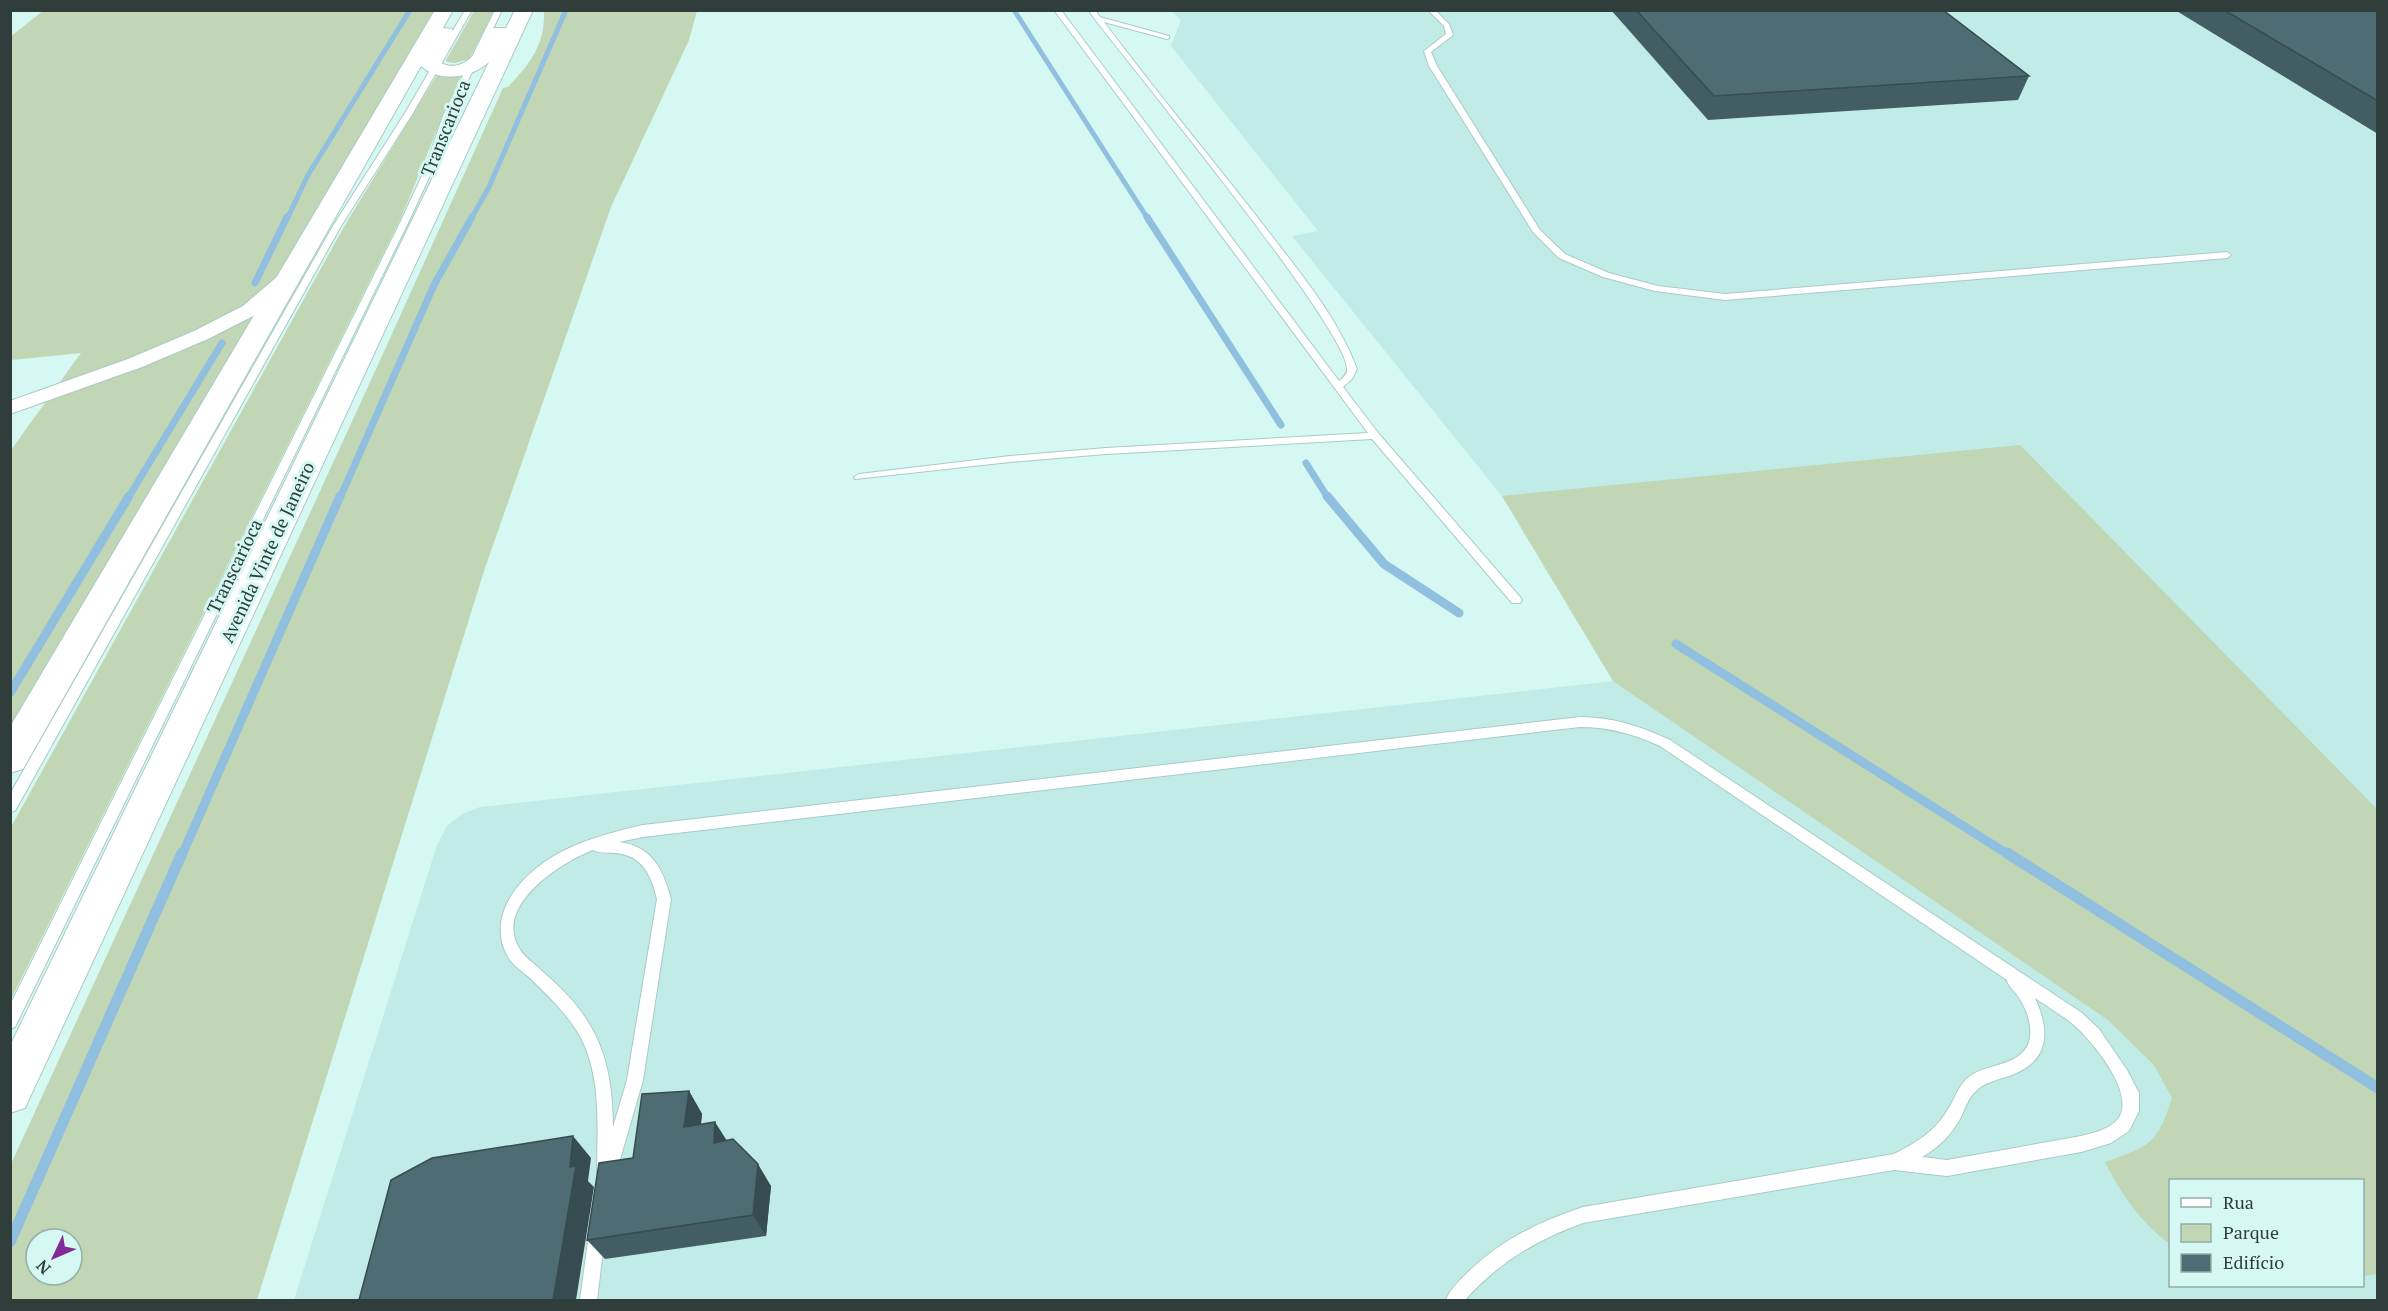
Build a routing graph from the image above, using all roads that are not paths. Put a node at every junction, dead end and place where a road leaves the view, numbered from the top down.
1 (446, 10) edge
2 (469, 10) edge
3 (499, 10) edge
4 (519, 10) edge
5 (524, 10) edge
6 (1057, 10) edge
7 (1431, 10) edge
8 (1094, 14) edge
9 (1167, 37) dead end
10 (470, 67) junction
11 (436, 69) junction
12 (2227, 255) dead end
13 (292, 274) junction
14 (1338, 386) junction
15 (10, 408) edge
16 (1376, 436) junction
17 (859, 477) dead end
18 (1516, 600) dead end
19 (10, 759) edge
20 (10, 807) edge
21 (588, 847) junction
22 (1991, 959) junction
23 (10, 1022) edge
24 (10, 1093) edge
25 (1894, 1162) junction
26 (600, 1220) edge
27 (588, 1300) edge
28 (1454, 1300) edge

1 - 11 street
1 - 13 street
2 - 11 lane, Transcarioca
3 - 10 lane, Transcarioca
4 - 10 street
5 - 24 street, Avenida Vinte de Janeiro
6 - 14 lane
7 - 12 lane
8 - 9 lane
8 - 14 lane
10 - 11 street
10 - 23 lane, Transcarioca
11 - 20 lane, Transcarioca
13 - 15 street
13 - 19 street
14 - 16 lane
16 - 17 lane
16 - 18 lane
21 - 21 lane
21 - 22 lane
22 - 25 lane
22 - 25 lane
25 - 28 lane
26 - 27 lane

